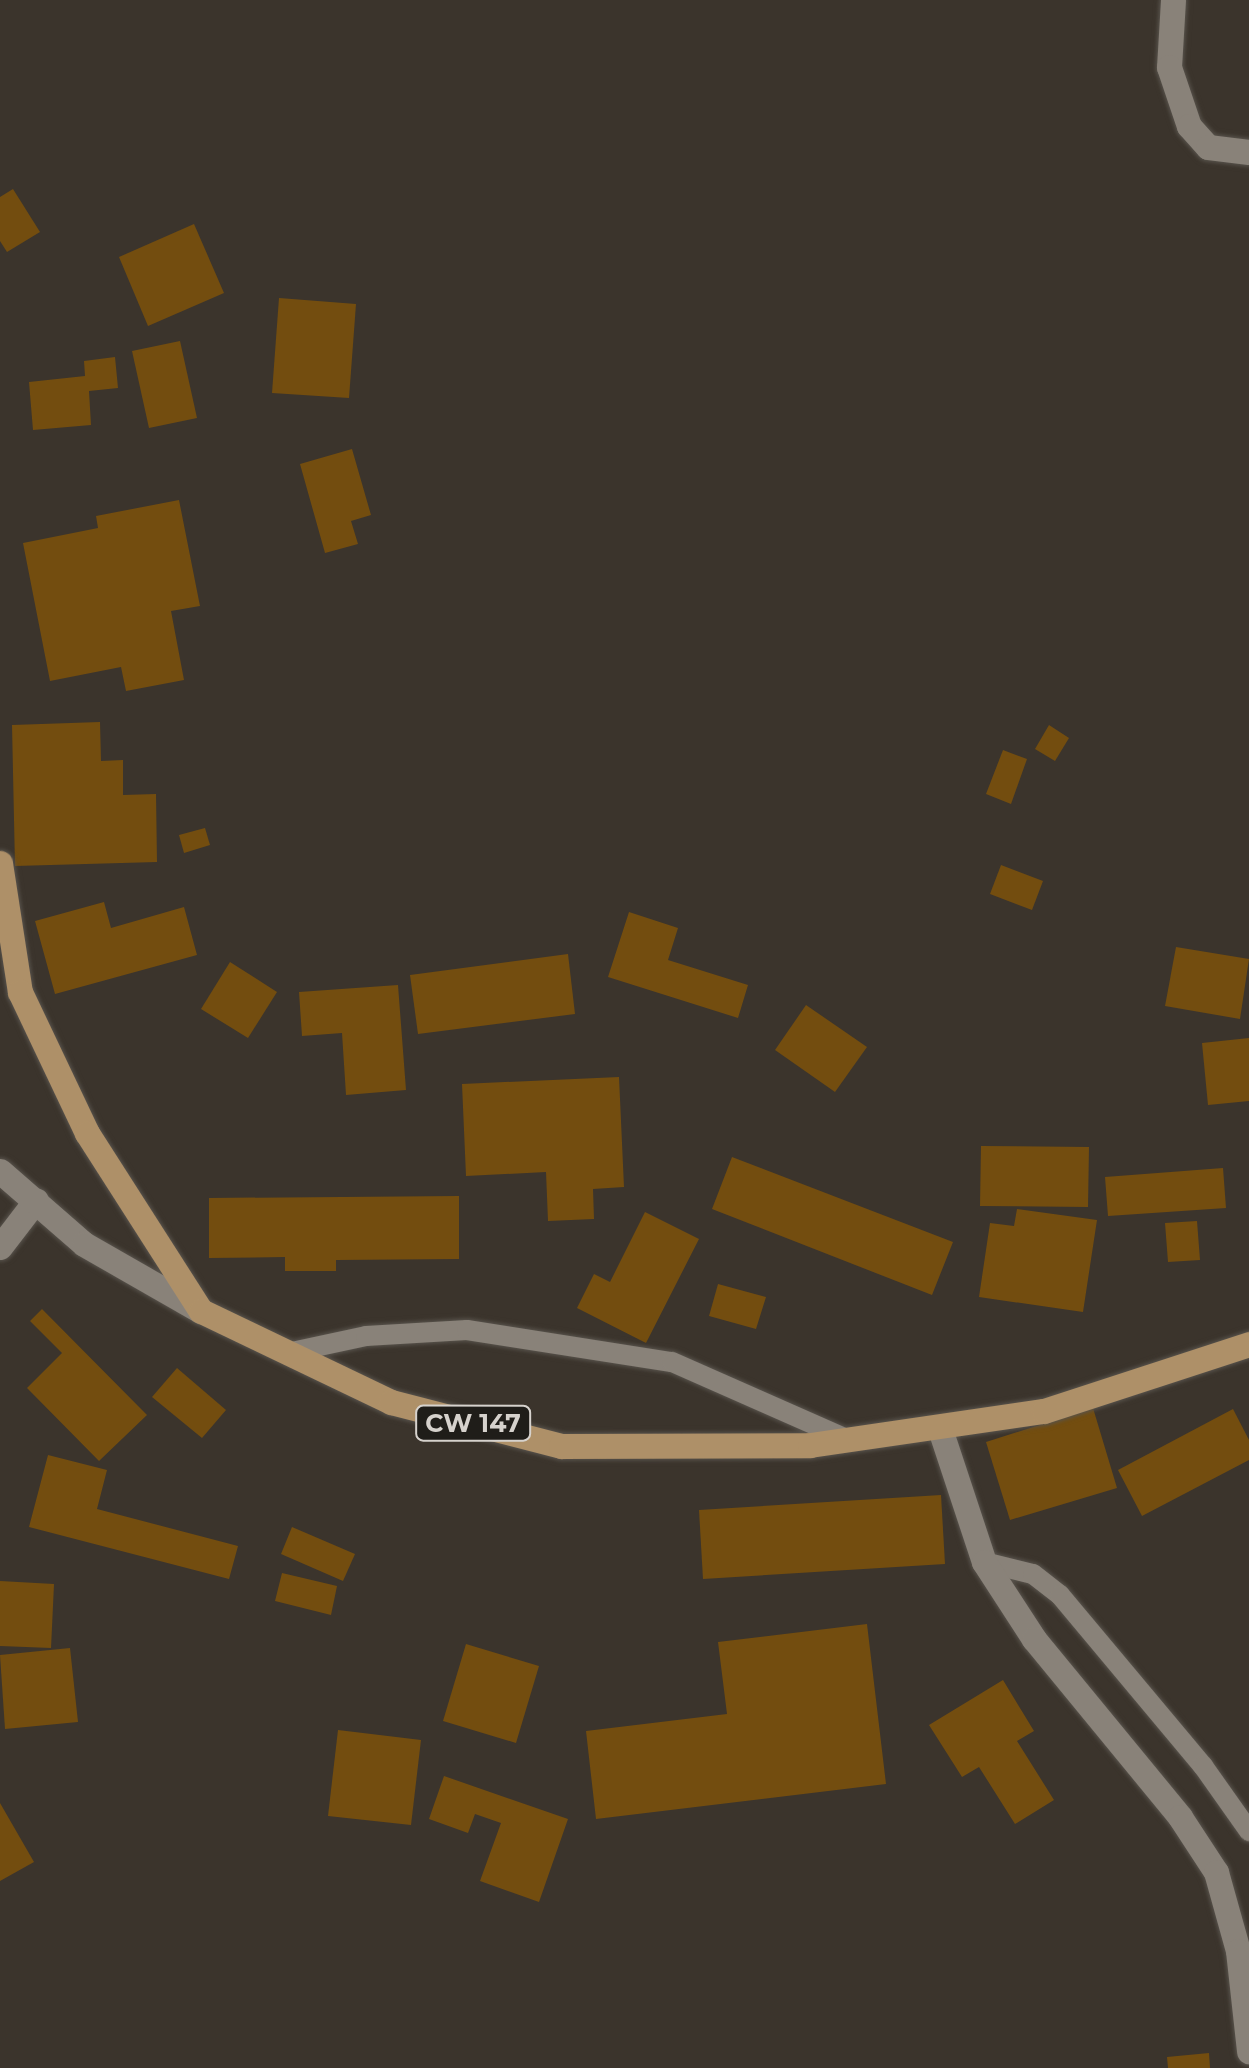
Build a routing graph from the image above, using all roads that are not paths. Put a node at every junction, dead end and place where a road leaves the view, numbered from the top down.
1 (1173, 0) edge
2 (1249, 152) edge
3 (0, 864) edge
4 (0, 1171) edge
5 (36, 1200) junction
6 (0, 1247) edge
7 (202, 1312) junction
8 (1249, 1344) edge
9 (287, 1353) junction
10 (940, 1430) junction
11 (850, 1441) junction
12 (984, 1562) junction
13 (1249, 1831) edge
14 (1249, 2050) edge

1 - 2 street
3 - 7 main road
4 - 5 street
5 - 6 street
5 - 7 street
7 - 9 main road, CW 147
8 - 10 main road, CW 147
9 - 11 main road, CW 147
9 - 11 lane
10 - 11 main road, CW 147
10 - 12 street
12 - 13 lane
12 - 14 street

